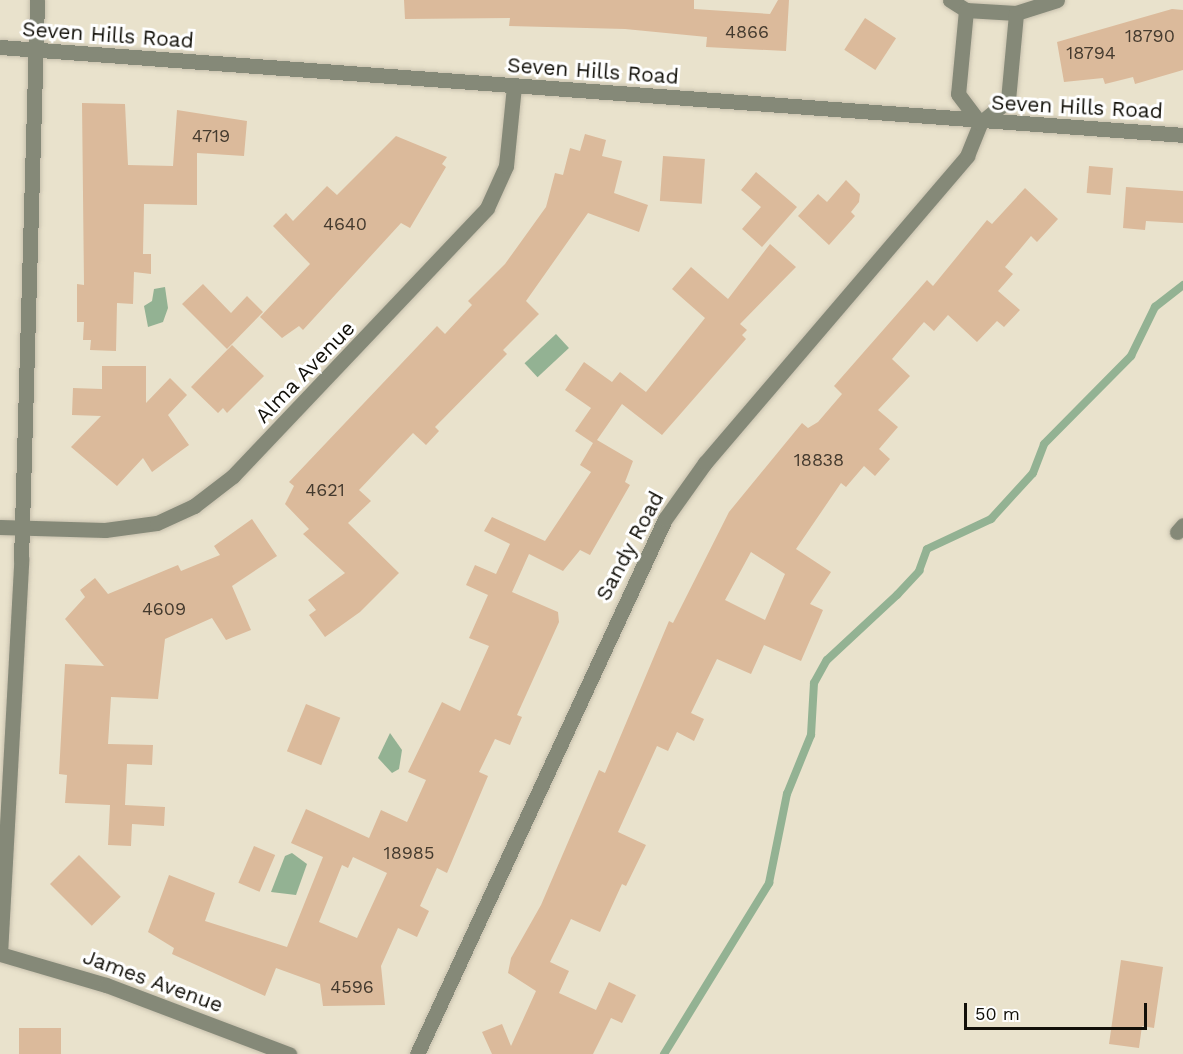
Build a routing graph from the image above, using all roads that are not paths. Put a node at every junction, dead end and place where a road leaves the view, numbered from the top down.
1 (38, 0) edge
2 (950, 0) edge
3 (1057, 0) edge
4 (966, 10) junction
5 (1016, 13) junction
6 (0, 48) edge
7 (34, 50) junction
8 (514, 86) junction
9 (980, 123) junction
10 (1183, 135) edge
11 (0, 527) edge
12 (22, 528) junction
13 (0, 954) edge
14 (289, 1054) edge
15 (417, 1054) edge

1 - 7 street
2 - 4 street
3 - 5 street
4 - 5 street
4 - 9 street
5 - 9 street, Sandy Road
6 - 7 street, Seven Hills Road
7 - 8 street, Seven Hills Road
7 - 12 street
8 - 9 street, Seven Hills Road
8 - 12 street, Alma Avenue
9 - 10 street, Seven Hills Road
9 - 15 street, Sandy Road
11 - 12 street, Alma Avenue
12 - 13 street
13 - 14 street, James Avenue

